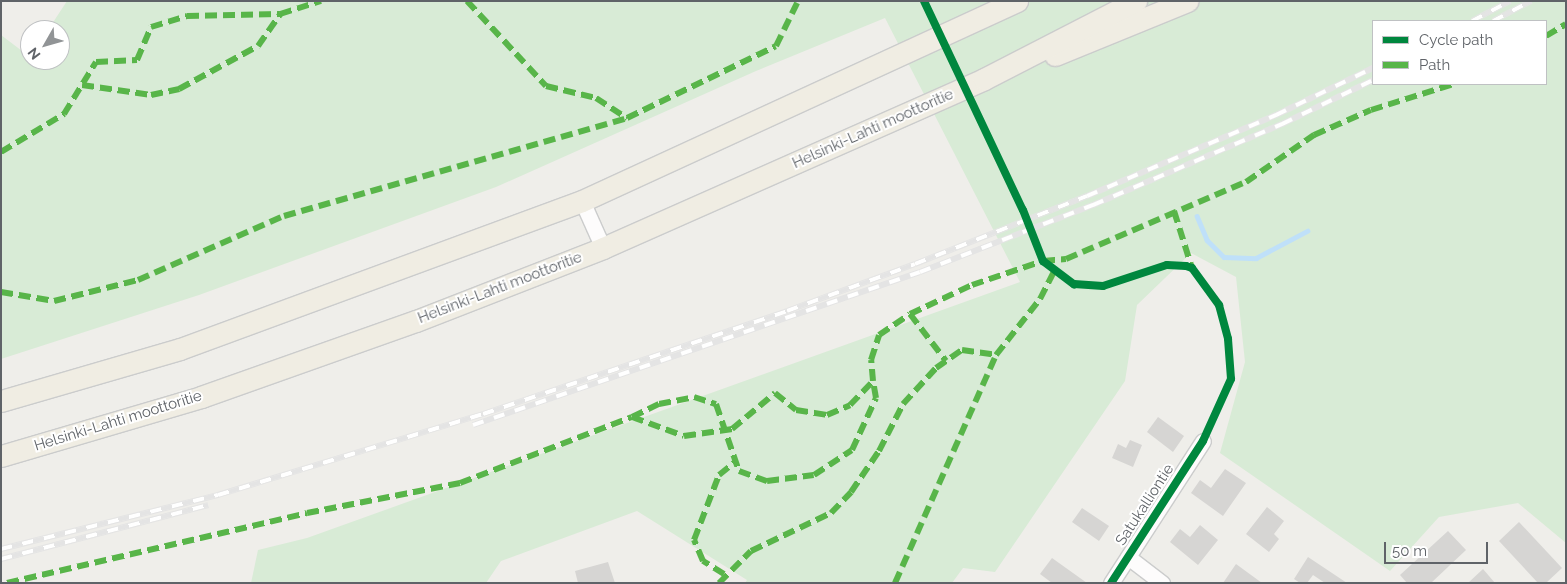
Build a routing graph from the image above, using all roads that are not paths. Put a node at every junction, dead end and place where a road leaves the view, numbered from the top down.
1 (1017, 1) edge
2 (1136, 1) edge
3 (1187, 1) edge
4 (984, 79) junction
5 (582, 200) junction
6 (603, 248) junction
7 (1, 401) edge
8 (1203, 441) dead end
9 (1, 456) edge
10 (1128, 557) junction
11 (1111, 583) edge
12 (1162, 583) edge

1 - 5 highway
2 - 4 highway
3 - 4 highway
4 - 6 highway, Helsinki-Lahti moottoritie
5 - 6 street
5 - 7 highway
6 - 9 highway, Helsinki-Lahti moottoritie
8 - 10 street, Satukalliontie
10 - 11 street, Satukalliontie
10 - 12 street

